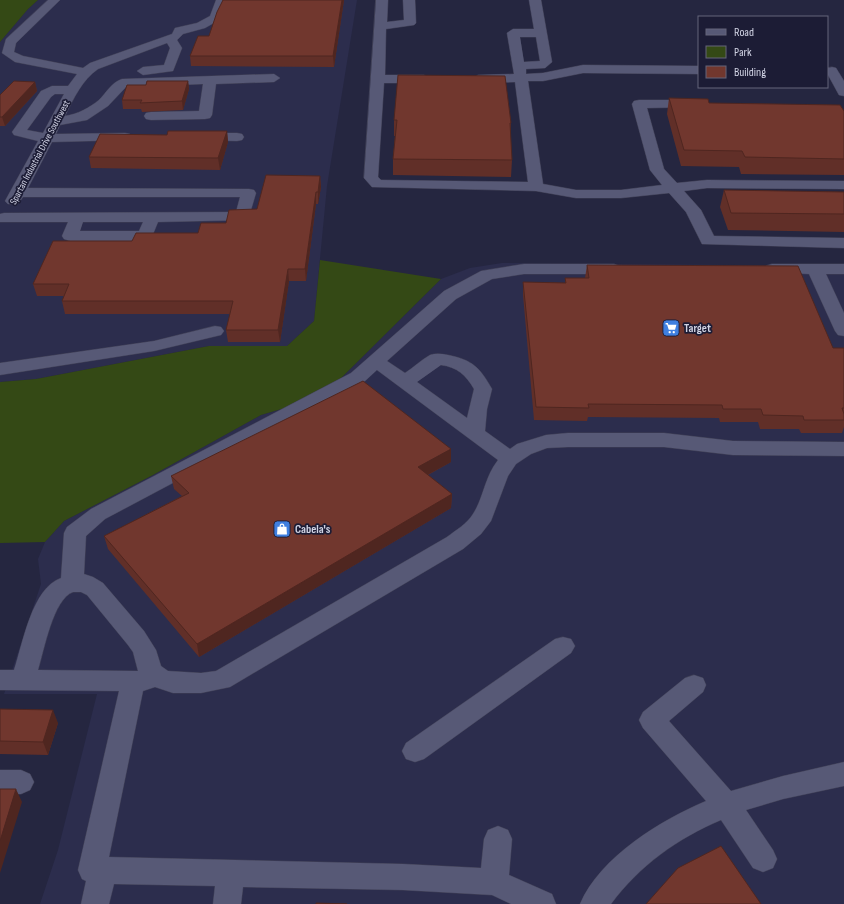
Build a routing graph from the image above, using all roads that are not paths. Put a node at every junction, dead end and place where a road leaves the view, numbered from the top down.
1 (54, 0) edge
2 (222, 0) edge
3 (382, 0) edge
4 (409, 0) edge
5 (535, 0) edge
6 (381, 26) junction
7 (541, 33) junction
8 (170, 38) junction
9 (698, 70) edge
10 (834, 71) edge
11 (520, 73) junction
12 (80, 78) junction
13 (274, 78) dead end
14 (378, 79) junction
15 (434, 79) edge
16 (210, 80) junction
17 (463, 80) edge
18 (844, 92) edge
19 (706, 104) edge
20 (36, 109) junction
21 (58, 116) junction
22 (151, 116) edge
23 (47, 137) junction
24 (142, 137) edge
25 (190, 137) edge
26 (237, 137) dead end
27 (844, 185) edge
28 (536, 188) junction
29 (672, 188) junction
30 (18, 192) junction
31 (2, 222) edge
32 (844, 243) edge
33 (635, 269) edge
34 (753, 269) edge
35 (816, 269) junction
36 (844, 269) edge
37 (215, 331) dead end
38 (844, 331) edge
39 (376, 361) junction
40 (0, 369) edge
41 (405, 382) junction
42 (475, 433) junction
43 (844, 449) edge
44 (510, 459) junction
45 (72, 583) junction
46 (563, 646) dead end
47 (11, 680) edge
48 (133, 681) junction
49 (167, 681) junction
50 (694, 685) dead end
51 (415, 752) dead end
52 (844, 774) edge
53 (726, 804) junction
54 (498, 839) dead end
55 (763, 859) dead end
56 (103, 870) junction
57 (231, 873) junction
58 (494, 882) junction
59 (95, 904) edge
60 (227, 904) edge
61 (542, 904) edge
62 (594, 904) edge

1 - 12 street
2 - 8 street
3 - 6 street
4 - 6 street
5 - 7 street
6 - 14 street
7 - 11 street
7 - 11 street
8 - 12 street
8 - 12 street
9 - 11 street
10 - 18 street
11 - 17 street
11 - 28 street
12 - 20 street
12 - 21 street, Spartan Industrial Drive Southwest
13 - 16 street
14 - 15 street
14 - 28 street
16 - 21 street
16 - 22 street
19 - 29 street
20 - 21 street
20 - 23 street
21 - 23 street, Spartan Industrial Drive Southwest
23 - 24 street
23 - 30 street, Spartan Industrial Drive Southwest
25 - 26 street
27 - 29 street
28 - 29 street
29 - 32 street
30 - 31 street, Spartan Industrial Drive Southwest
30 - 31 street
33 - 39 street
34 - 35 street
35 - 36 street
35 - 38 street
37 - 40 street
39 - 41 street
39 - 45 street
41 - 42 street
41 - 42 street
42 - 44 street
43 - 44 street
44 - 49 street
45 - 47 street
45 - 49 street
46 - 51 street
47 - 48 street
48 - 49 street
48 - 56 street
50 - 53 street
52 - 53 street
53 - 55 street
53 - 62 street
54 - 58 street
56 - 57 street
56 - 59 street
57 - 58 street
57 - 60 street
58 - 61 street

